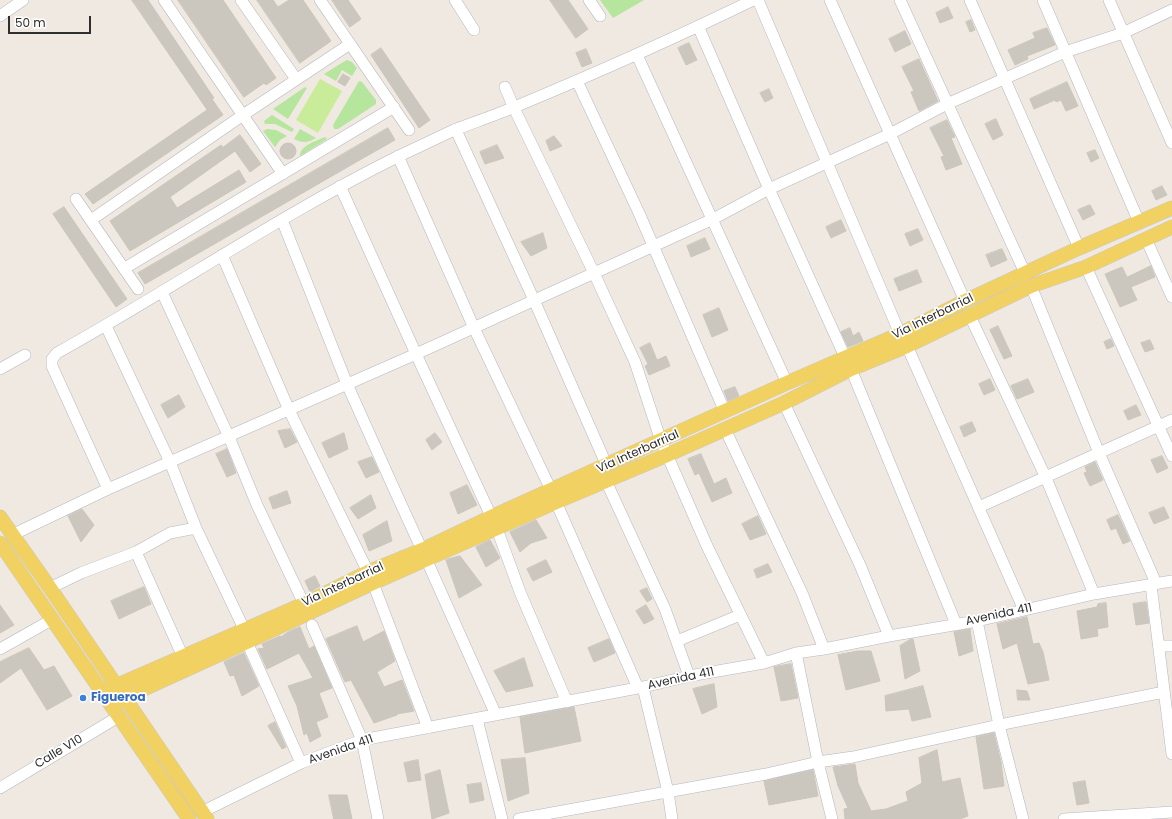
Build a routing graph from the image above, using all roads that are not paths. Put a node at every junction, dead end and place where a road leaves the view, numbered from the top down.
1 (23, 0) edge
2 (164, 0) edge
3 (242, 0) edge
4 (320, 0) edge
5 (455, 0) edge
6 (589, 0) edge
7 (753, 0) edge
8 (758, 0) edge
9 (830, 0) edge
10 (900, 0) edge
11 (970, 0) edge
12 (1043, 0) edge
13 (1109, 0) edge
14 (1172, 10) edge
15 (0, 16) edge
16 (600, 16) dead end
17 (698, 26) junction
18 (474, 30) dead end
19 (1123, 33) junction
20 (350, 44) junction
21 (1065, 52) junction
22 (637, 55) junction
23 (1006, 78) junction
24 (296, 79) junction
25 (577, 80) junction
26 (506, 87) dead end
27 (948, 104) junction
28 (394, 107) junction
29 (514, 108) junction
30 (243, 115) junction
31 (409, 130) dead end
32 (456, 130) junction
33 (890, 134) junction
34 (1172, 143) edge
35 (398, 156) junction
36 (827, 163) junction
37 (283, 174) junction
38 (340, 186) junction
39 (769, 189) junction
40 (76, 199) dead end
41 (1172, 208) edge
42 (713, 219) junction
43 (91, 220) junction
44 (282, 220) junction
45 (1139, 222) junction
46 (1172, 227) edge
47 (1146, 239) junction
48 (653, 246) junction
49 (1080, 248) junction
50 (222, 255) junction
51 (1086, 267) junction
52 (125, 268) junction
53 (594, 273) junction
54 (1028, 279) junction
55 (138, 289) dead end
56 (162, 292) junction
57 (1172, 297) edge
58 (534, 300) junction
59 (965, 301) junction
60 (970, 316) junction
61 (106, 326) junction
62 (474, 328) junction
63 (900, 334) junction
64 (907, 346) junction
65 (416, 354) junction
66 (25, 355) dead end
67 (848, 363) junction
68 (0, 369) edge
69 (787, 383) junction
70 (347, 384) junction
71 (784, 403) junction
72 (289, 410) junction
73 (725, 412) junction
74 (1172, 420) edge
75 (1159, 426) junction
76 (725, 429) junction
77 (229, 437) junction
78 (661, 441) junction
79 (1099, 453) junction
80 (667, 455) junction
81 (1172, 456) edge
82 (170, 462) junction
83 (607, 466) junction
84 (1046, 478) junction
85 (606, 481) junction
86 (108, 489) junction
87 (553, 496) junction
88 (979, 507) junction
89 (0, 517) edge
90 (494, 523) junction
91 (196, 528) junction
92 (12, 535) junction
93 (1, 548) edge
94 (136, 552) junction
95 (425, 555) junction
96 (371, 578) junction
97 (1172, 580) edge
98 (1154, 584) junction
99 (50, 588) junction
100 (1094, 594) junction
101 (304, 604) junction
102 (1024, 610) junction
103 (740, 615) junction
104 (53, 619) junction
105 (977, 620) junction
106 (956, 624) junction
107 (312, 625) dead end
108 (246, 636) junction
109 (889, 636) junction
110 (677, 641) junction
111 (1160, 646) junction
112 (1172, 646) edge
113 (0, 648) edge
114 (824, 649) junction
115 (796, 653) junction
116 (183, 657) junction
117 (764, 663) junction
118 (689, 676) junction
119 (116, 685) junction
120 (641, 688) junction
121 (102, 692) junction
122 (1164, 692) junction
123 (125, 698) junction
124 (567, 702) junction
125 (111, 704) junction
126 (496, 715) junction
127 (118, 717) junction
128 (477, 719) junction
129 (999, 725) junction
130 (428, 728) junction
131 (362, 740) junction
132 (1172, 754) edge
133 (818, 762) junction
134 (301, 763) junction
135 (0, 788) edge
136 (668, 792) junction
137 (1172, 812) edge
138 (204, 815) edge
139 (189, 819) edge
140 (378, 819) edge
141 (502, 819) edge
142 (519, 819) edge
143 (672, 819) edge
144 (832, 819) edge
145 (1023, 819) edge
146 (1064, 819) edge

1 - 15 street
2 - 30 street
3 - 24 street
4 - 20 street
5 - 18 street
6 - 16 street
7 - 17 street
8 - 36 street
9 - 33 street
10 - 27 street
11 - 23 street
12 - 21 street
13 - 19 street
14 - 19 street
17 - 22 street
17 - 39 street
19 - 21 street
19 - 34 street
20 - 24 street
20 - 28 street
21 - 23 street
21 - 45 street
22 - 25 street
22 - 42 street
23 - 27 street
23 - 49 street
24 - 30 street
25 - 29 street
25 - 48 street
26 - 29 street
27 - 33 street
27 - 54 street
28 - 31 street
28 - 37 street
29 - 32 street
29 - 53 street
30 - 37 street
30 - 43 street
32 - 35 street
32 - 58 street
33 - 36 street
33 - 59 street
35 - 38 street
35 - 62 street
36 - 39 street
36 - 63 street
37 - 52 street
38 - 44 street
38 - 65 street
39 - 42 street
39 - 67 street
40 - 43 street
41 - 45 main road, Vía Interbarrial
42 - 48 street
42 - 69 street
43 - 52 street
44 - 50 street
44 - 70 street
45 - 49 main road, Vía Interbarrial
46 - 47 main road, Vía Interbarrial
47 - 51 main road, Vía Interbarrial
47 - 57 street
48 - 53 street
48 - 73 street
49 - 54 main road, Vía Interbarrial
50 - 56 street
50 - 72 street
51 - 54 main road, Vía Interbarrial
51 - 75 street
52 - 55 street
53 - 58 street
53 - 78 street
54 - 59 main road, Vía Interbarrial
54 - 60 main road, Vía Interbarrial
54 - 79 street
56 - 61 street
56 - 77 street
58 - 62 street
58 - 83 street
59 - 63 main road, Vía Interbarrial
60 - 64 main road, Vía Interbarrial
60 - 84 street
61 - 82 street
61 - 86 street
62 - 65 street
62 - 87 street
63 - 64 street
63 - 67 main road, Vía Interbarrial
64 - 67 main road, Vía Interbarrial
64 - 88 street
65 - 70 street
65 - 90 street
66 - 68 street
67 - 69 main road, Vía Interbarrial
67 - 71 main road, Vía Interbarrial
67 - 106 street
69 - 73 main road, Vía Interbarrial
70 - 72 street
70 - 95 street
71 - 76 main road, Vía Interbarrial
71 - 109 street
72 - 77 street
72 - 96 street
73 - 78 main road, Vía Interbarrial
74 - 75 street
75 - 79 street
75 - 81 street
76 - 80 main road, Vía Interbarrial
76 - 114 street
77 - 82 street
77 - 101 street
78 - 80 street
78 - 83 main road, Vía Interbarrial
79 - 84 street
79 - 98 street
80 - 85 main road, Vía Interbarrial
80 - 103 street
82 - 86 street
82 - 91 street
83 - 87 main road, Vía Interbarrial
84 - 88 street
84 - 100 street
85 - 87 main road, Vía Interbarrial
85 - 110 street
86 - 92 street
87 - 90 main road, Vía Interbarrial
87 - 120 street
88 - 102 street
89 - 92 main road
90 - 95 main road, Vía Interbarrial
90 - 124 street
91 - 94 street
91 - 108 street
92 - 99 main road
93 - 104 main road
94 - 99 street
94 - 116 street
95 - 96 main road, Vía Interbarrial
95 - 126 street
96 - 101 main road, Vía Interbarrial
96 - 108 main road, Vía Interbarrial
96 - 130 street
97 - 98 street, Avenida 411
98 - 100 street, Avenida 411
98 - 111 street
99 - 119 main road
100 - 102 street, Avenida 411
101 - 108 main road, Vía Interbarrial
102 - 105 street, Avenida 411
103 - 110 street
103 - 117 street
104 - 113 street
104 - 121 main road
105 - 106 street, Avenida 411
105 - 129 street
106 - 109 street, Avenida 411
107 - 131 street
108 - 116 main road, Vía Interbarrial
108 - 123 main road, Vía Interbarrial
108 - 134 street
109 - 114 street, Avenida 411
110 - 118 street
111 - 112 street
111 - 122 street
114 - 115 street, Avenida 411
115 - 117 street, Avenida 411
115 - 133 street
116 - 119 main road, Vía Interbarrial
117 - 118 street, Avenida 411
118 - 120 street, Avenida 411
119 - 121 main road, Vía Interbarrial
119 - 123 main road
120 - 124 street, Avenida 411
120 - 136 street
121 - 125 main road
122 - 129 street
122 - 132 street
123 - 125 main road, Vía Interbarrial
123 - 138 main road
124 - 126 street, Avenida 411
125 - 127 main road
126 - 128 street, Avenida 411
127 - 135 street, Calle V10
127 - 139 main road
128 - 130 street, Avenida 411
128 - 141 street
129 - 133 street
129 - 145 street
130 - 131 street, Avenida 411
131 - 134 street, Avenida 411
131 - 140 street
133 - 136 street
133 - 144 street
134 - 138 street, Avenida 411
136 - 142 street
136 - 143 street
137 - 146 street

